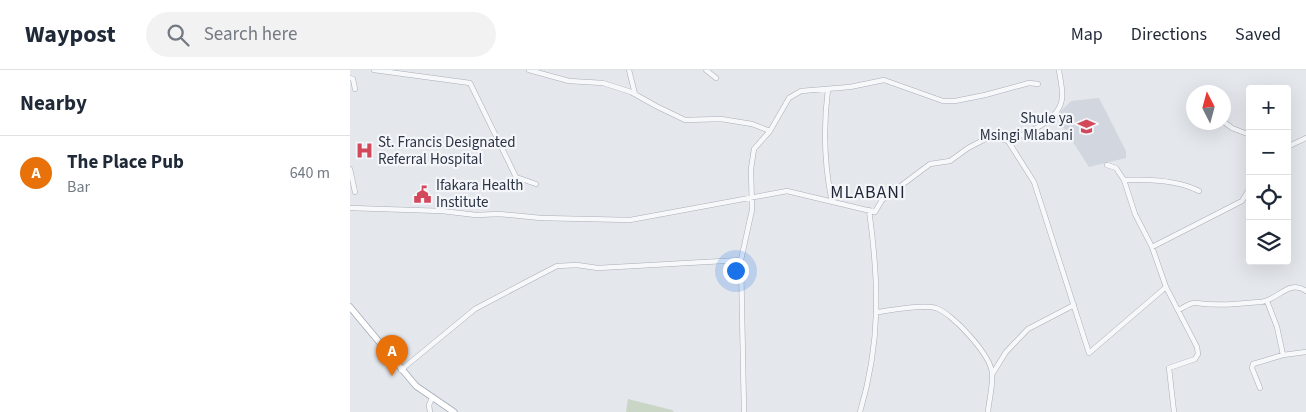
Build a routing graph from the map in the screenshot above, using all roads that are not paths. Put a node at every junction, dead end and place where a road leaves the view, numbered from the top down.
1 (374, 70) edge
2 (529, 70) edge
3 (629, 70) edge
4 (706, 70) edge
5 (1060, 70) edge
6 (350, 78) edge
7 (716, 78) dead end
8 (1038, 84) dead end
9 (355, 89) dead end
10 (828, 90) junction
11 (635, 94) junction
12 (1231, 127) edge
13 (770, 131) junction
14 (1246, 133) edge
15 (1306, 138) edge
16 (1008, 141) junction
17 (1291, 145) edge
18 (1107, 166) dead end
19 (350, 169) edge
20 (1124, 180) junction
21 (536, 184) dead end
22 (1199, 191) dead end
23 (355, 192) dead end
24 (1246, 194) edge
25 (752, 196) junction
26 (832, 202) junction
27 (350, 208) edge
28 (869, 210) junction
29 (1152, 247) junction
30 (741, 260) junction
31 (1166, 287) junction
32 (1306, 291) edge
33 (1267, 301) junction
34 (1074, 305) junction
35 (350, 307) edge
36 (1179, 310) junction
37 (878, 312) junction
38 (1306, 352) edge
39 (1283, 355) junction
40 (401, 370) junction
41 (993, 373) junction
42 (1260, 388) dead end
43 (432, 398) junction
44 (430, 412) edge
45 (454, 412) edge
46 (744, 412) edge
47 (860, 412) edge
48 (988, 412) edge
49 (1174, 412) edge

1 - 21 street
2 - 11 street
3 - 11 street
4 - 7 street
5 - 16 street
6 - 9 street
8 - 10 street
10 - 13 street
10 - 26 street
11 - 13 street
12 - 14 street
13 - 25 street
15 - 17 street
16 - 28 street
16 - 34 street
18 - 20 street
19 - 23 street
20 - 22 street
20 - 29 street
24 - 29 street
25 - 26 street
25 - 27 street
25 - 30 street
26 - 28 street
28 - 37 street
29 - 31 street
30 - 40 street
30 - 46 street
31 - 34 street
31 - 36 street
32 - 33 street
33 - 36 street
33 - 39 street
34 - 41 street
35 - 40 main road
36 - 49 street
37 - 41 street
37 - 47 street
38 - 39 street
39 - 42 street
40 - 43 main road
41 - 48 street
43 - 44 street
43 - 45 main road

